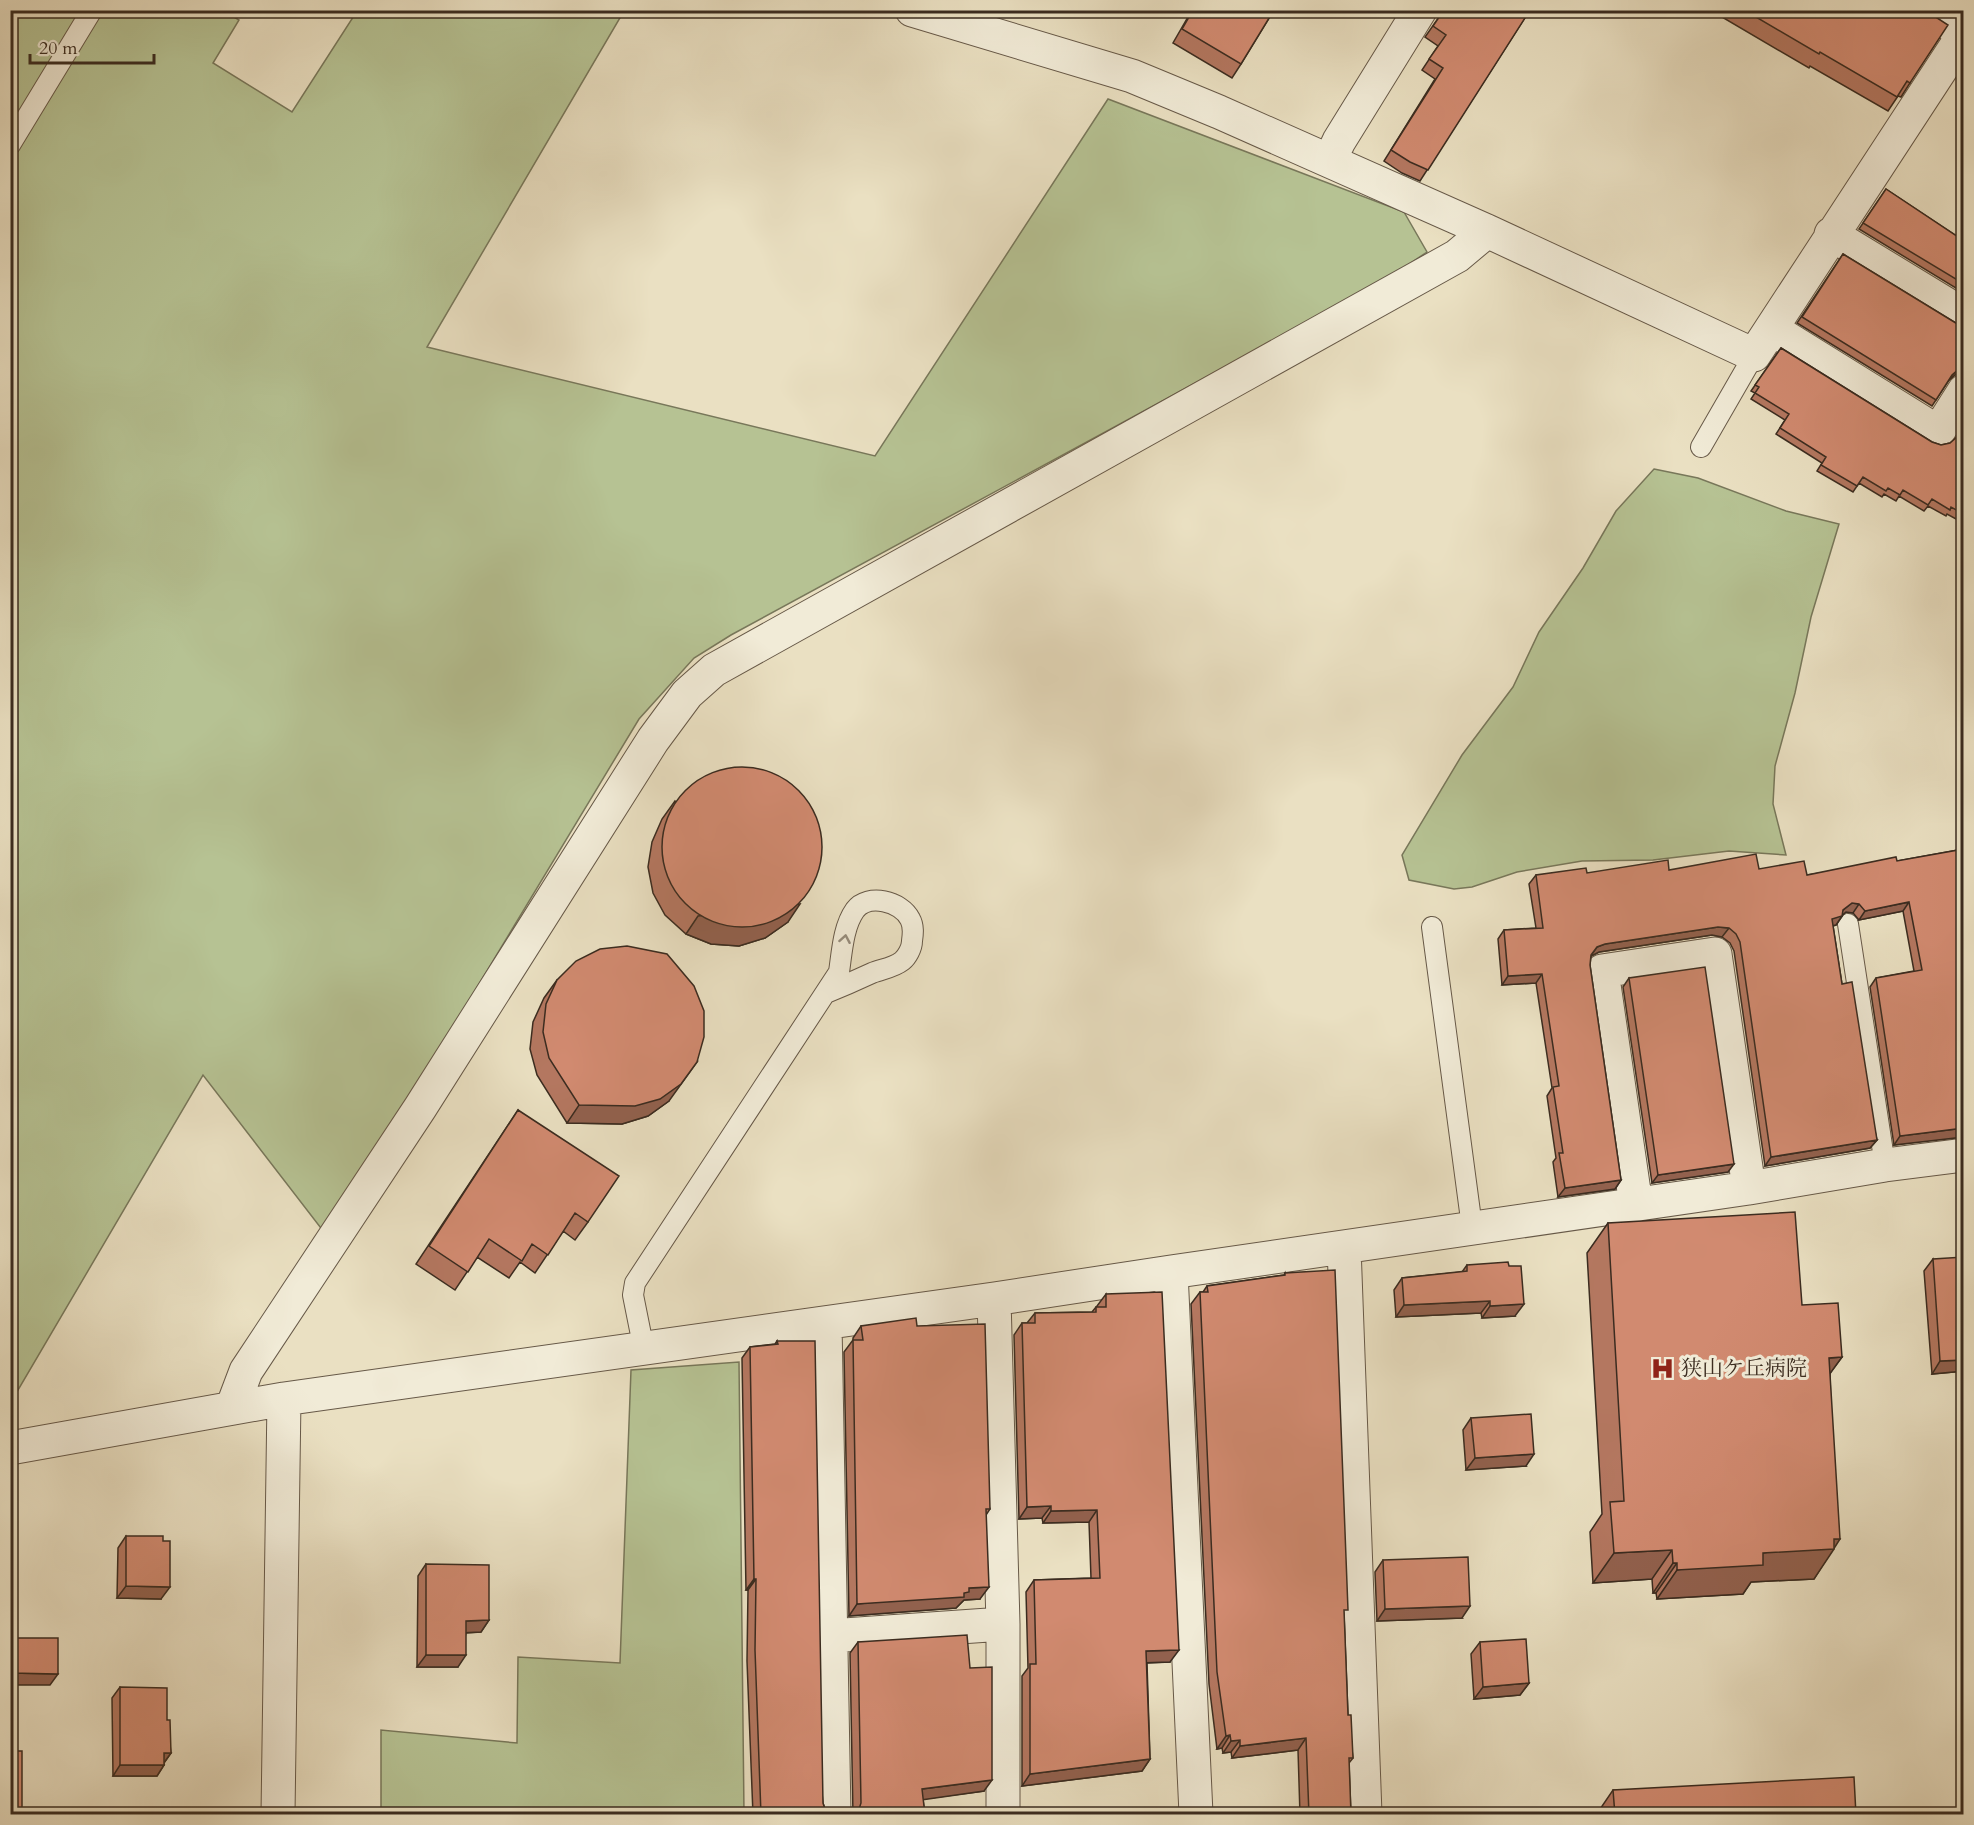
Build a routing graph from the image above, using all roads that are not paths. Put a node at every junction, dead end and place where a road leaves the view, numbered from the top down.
1 (92, 10) edge
2 (912, 10) edge
3 (1420, 10) edge
4 (1926, 10) edge
5 (1964, 34) edge
6 (10, 144) edge
7 (1330, 160) junction
8 (1487, 231) junction
9 (1831, 234) junction
10 (1964, 315) edge
11 (1763, 342) junction
12 (1959, 407) edge
13 (1701, 447) dead end
14 (1848, 924) edge
15 (1432, 927) dead end
16 (826, 993) junction
17 (1964, 1155) edge
18 (1885, 1165) junction
19 (1749, 1188) junction
20 (1636, 1205) junction
21 (1472, 1227) junction
22 (1344, 1247) junction
23 (1171, 1272) junction
24 (994, 1299) junction
25 (825, 1323) junction
26 (644, 1350) junction
27 (284, 1399) junction
28 (232, 1408) junction
29 (10, 1448) edge
30 (1003, 1624) junction
31 (830, 1636) junction
32 (278, 1815) edge
33 (834, 1815) edge
34 (1002, 1815) edge
35 (1196, 1815) edge
36 (1365, 1815) edge

1 - 6 lane
2 - 7 street
3 - 7 street
4 - 5 street
5 - 9 street
7 - 8 street
8 - 11 street
8 - 28 street
9 - 10 street
9 - 11 street
11 - 12 street
11 - 13 lane
14 - 18 lane
15 - 21 lane
16 -> 16 lane
16 - 26 lane
17 - 18 street
18 - 19 street
19 - 20 street
19 - 20 street
20 - 21 street
21 - 22 street
22 - 23 street
22 - 36 street
23 - 24 street
23 - 35 street
24 - 25 street
24 - 30 street
25 - 26 street
25 - 31 street
26 - 27 street
27 - 28 street
27 - 32 street
28 - 29 street
30 - 31 street
30 - 34 street
31 - 33 street

